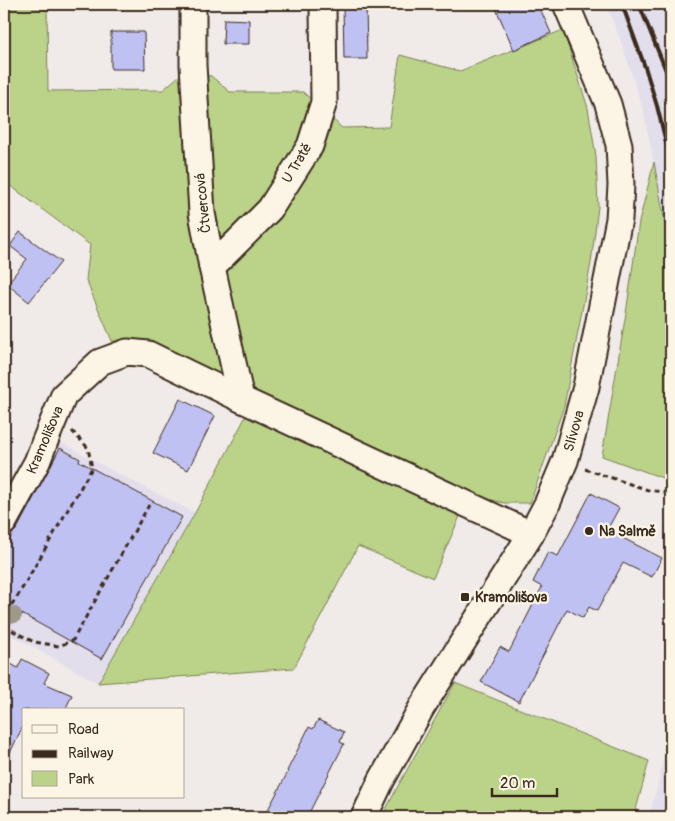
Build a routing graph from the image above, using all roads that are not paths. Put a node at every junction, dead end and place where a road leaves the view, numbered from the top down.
1 (193, 4) edge
2 (323, 4) edge
3 (566, 4) edge
4 (212, 267) junction
5 (241, 399) junction
6 (4, 522) edge
7 (531, 534) junction
8 (364, 817) edge

1 - 4 street, Čtvercová
2 - 4 street, U Tratě
3 - 7 street, Slívova
4 - 5 street, Čtvercová
5 - 6 street, Kramolišova
5 - 7 street, Kramolišova
7 - 8 street, Slívova

